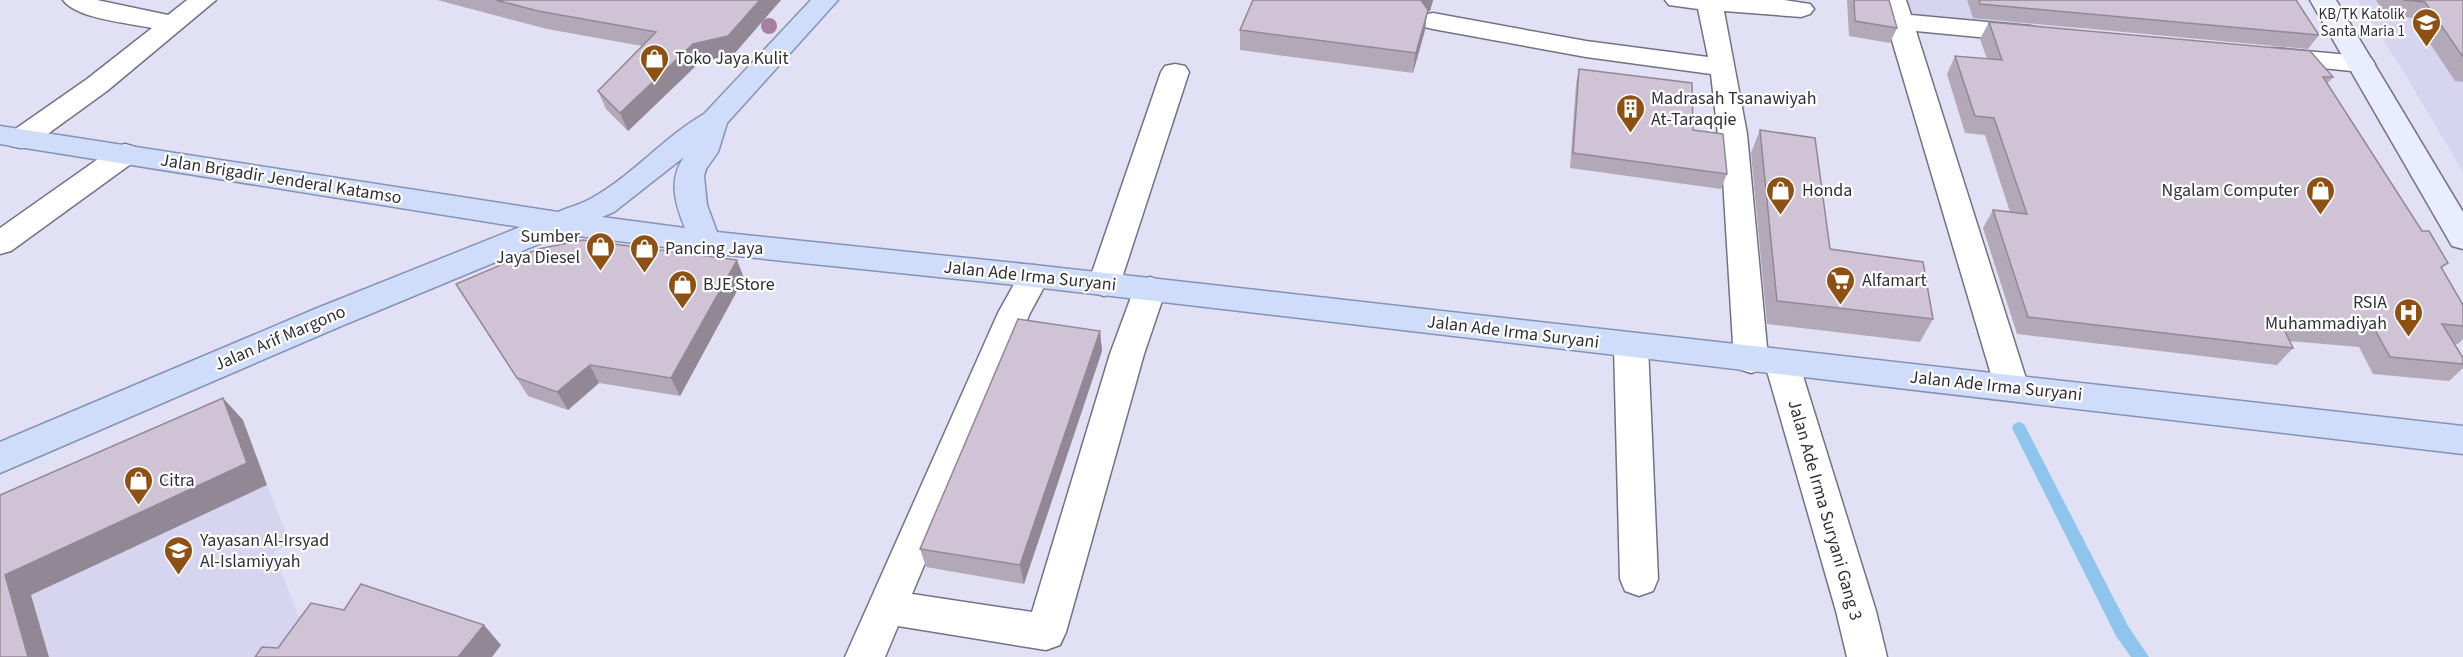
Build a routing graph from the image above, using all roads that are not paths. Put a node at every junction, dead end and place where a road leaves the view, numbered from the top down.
1 (76, 0) edge
2 (203, 0) edge
3 (825, 0) edge
4 (1678, 0) edge
5 (2323, 0) edge
6 (1709, 1) edge
7 (1801, 9) dead end
8 (1897, 11) edge
9 (1432, 21) dead end
10 (171, 24) junction
11 (2054, 36) edge
12 (2243, 53) edge
13 (2361, 64) junction
14 (1723, 67) junction
15 (1175, 72) dead end
16 (714, 120) junction
17 (10, 137) edge
18 (125, 154) junction
19 (562, 223) junction
20 (2463, 238) edge
21 (706, 241) junction
22 (0, 243) edge
23 (1034, 276) junction
24 (1104, 284) junction
25 (1150, 289) junction
26 (1631, 346) junction
27 (1767, 361) junction
28 (2012, 388) junction
29 (2463, 440) edge
30 (0, 458) edge
31 (1639, 579) dead end
32 (887, 607) junction
33 (1043, 644) edge
34 (865, 657) edge
35 (1867, 657) edge

1 - 10 street
2 - 10 street
3 - 16 main road
4 - 6 street
5 - 13 street
6 - 7 street
6 - 14 street, Jalan Ade Irma Suryani Gang 3
8 - 11 street
8 - 28 street
9 - 14 street
10 - 17 street
12 - 13 street
13 - 20 street
14 - 27 street, Jalan Ade Irma Suryani Gang 3
15 - 24 street
16 - 19 main road, Jalan Arif Margono
16 - 21 main road
17 - 18 main road, Jalan Brigadir Jenderal Katamso
18 - 19 main road, Jalan Brigadir Jenderal Katamso
18 - 22 street
19 - 21 main road, Jalan Ade Irma Suryani
19 - 30 main road, Jalan Arif Margono
21 - 23 main road, Jalan Ade Irma Suryani
23 - 24 main road, Jalan Ade Irma Suryani
23 - 32 street
24 - 25 main road, Jalan Ade Irma Suryani
25 - 26 main road, Jalan Ade Irma Suryani
25 - 33 street
26 - 27 main road, Jalan Ade Irma Suryani
26 - 31 street
27 - 28 main road, Jalan Ade Irma Suryani
27 - 35 street, Jalan Ade Irma Suryani Gang 3
28 - 29 main road, Jalan Ade Irma Suryani
32 - 33 street
32 - 34 street

